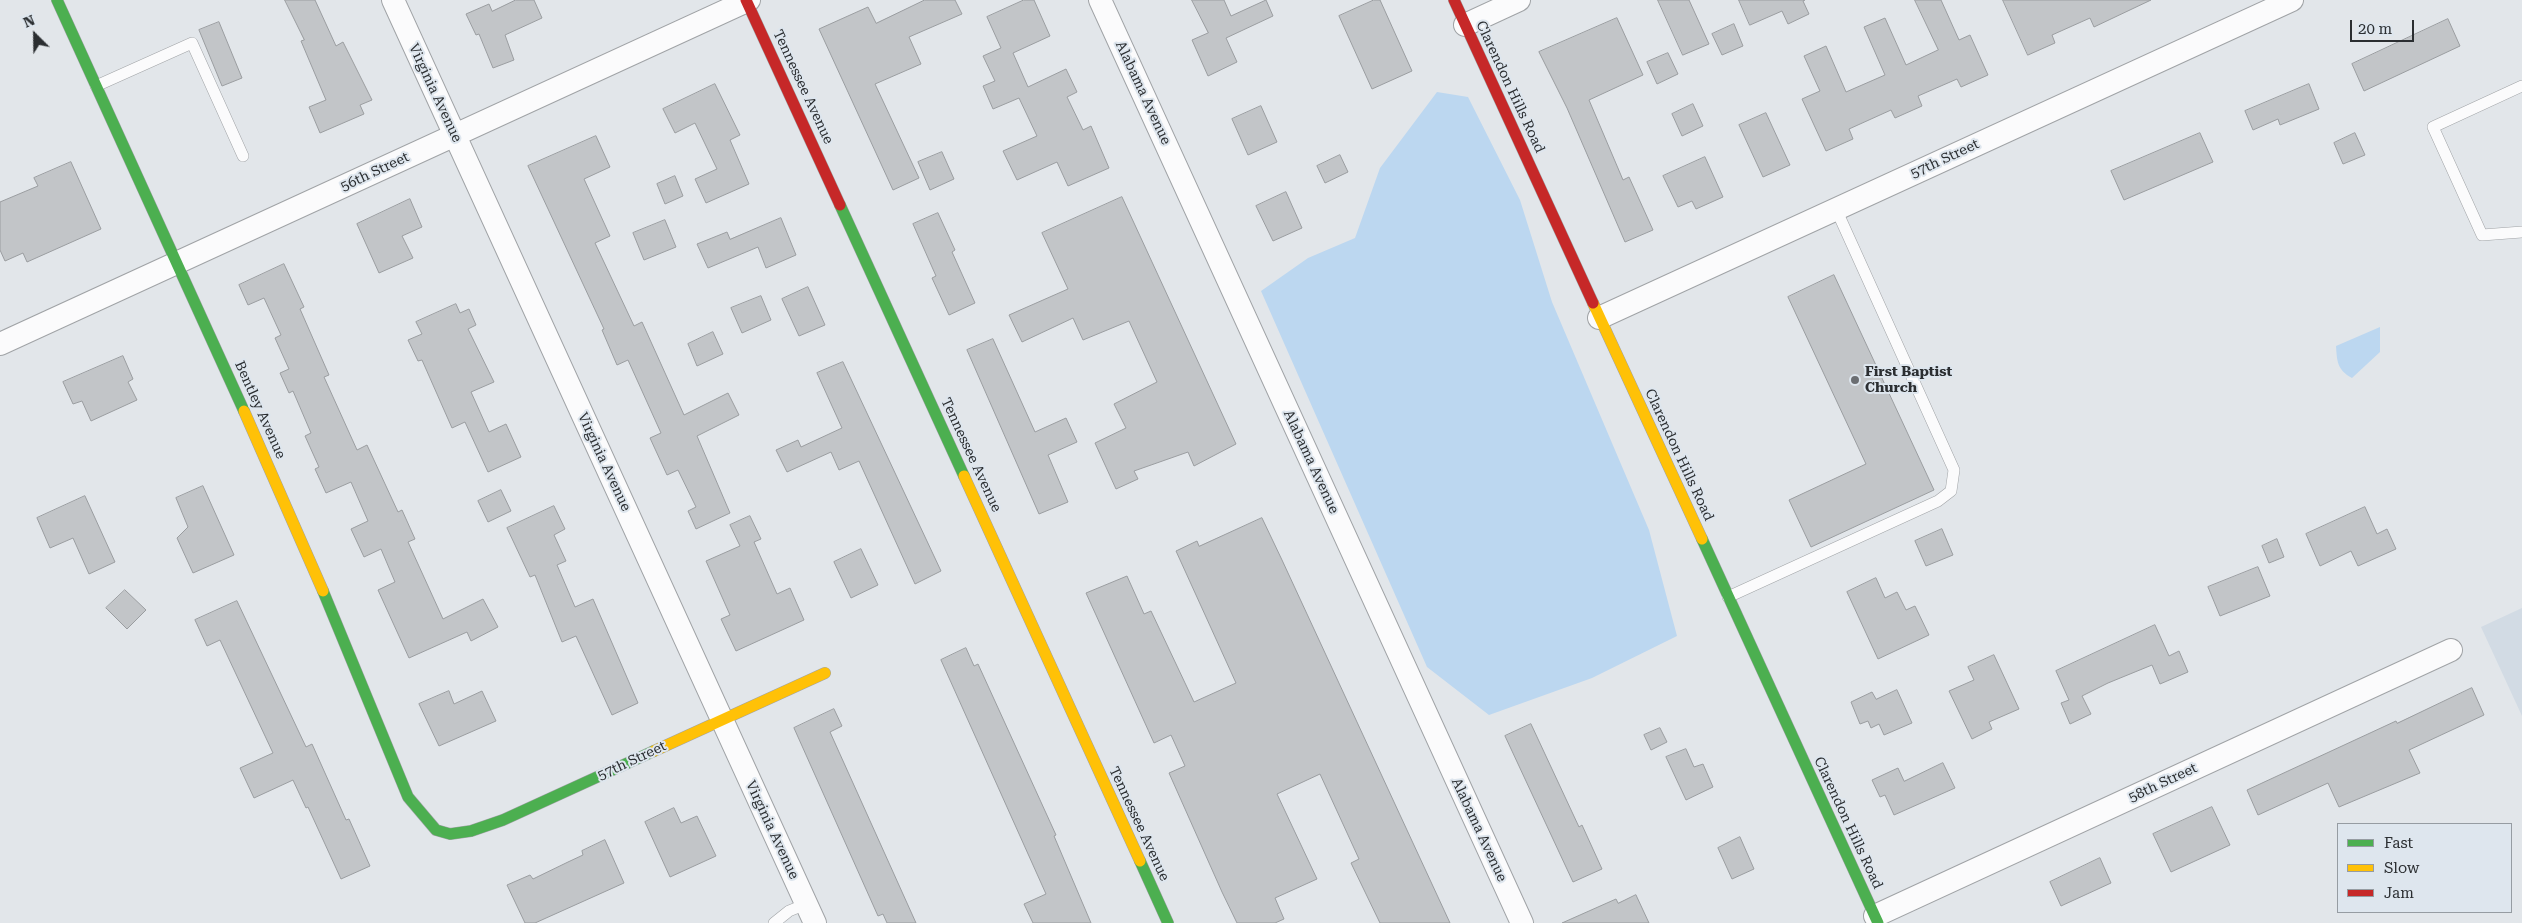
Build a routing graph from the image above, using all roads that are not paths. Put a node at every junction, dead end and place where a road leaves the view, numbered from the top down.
1 (57, 0) edge
2 (393, 0) edge
3 (747, 0) edge
4 (1100, 0) edge
5 (1454, 0) edge
6 (1519, 0) edge
7 (2292, 0) edge
8 (1465, 25) junction
9 (96, 86) junction
10 (2522, 86) edge
11 (454, 135) junction
12 (243, 156) dead end
13 (1836, 209) junction
14 (2522, 232) edge
15 (177, 263) junction
16 (1599, 318) junction
17 (0, 344) edge
18 (1728, 597) junction
19 (2451, 650) dead end
20 (824, 674) dead end
21 (722, 720) junction
22 (436, 830) joint
23 (810, 913) edge
24 (1876, 919) edge
25 (774, 923) edge
26 (1168, 923) edge
27 (1522, 923) edge

1 - 9 street, Bentley Avenue
2 - 11 street, Virginia Avenue
3 - 11 street, 56th Street
3 - 26 street, Tennessee Avenue
4 - 27 street, Alabama Avenue
5 - 8 street, Clarendon Hills Road
6 - 8 street
7 - 13 street, 57th Street
8 - 16 street, Clarendon Hills Road
9 - 12 lane
9 - 15 street, Bentley Avenue
10 - 14 lane
11 - 15 street, 56th Street
11 - 21 street, Virginia Avenue
13 - 16 street, 57th Street
13 - 18 lane
15 - 17 street, 56th Street
15 - 22 street, Bentley Avenue
16 - 18 street, Clarendon Hills Road
18 - 24 street, Clarendon Hills Road
19 - 24 street, 58th Street
20 - 21 street, 57th Street
21 - 22 street, 57th Street
21 - 23 street, Virginia Avenue
23 - 25 lane

